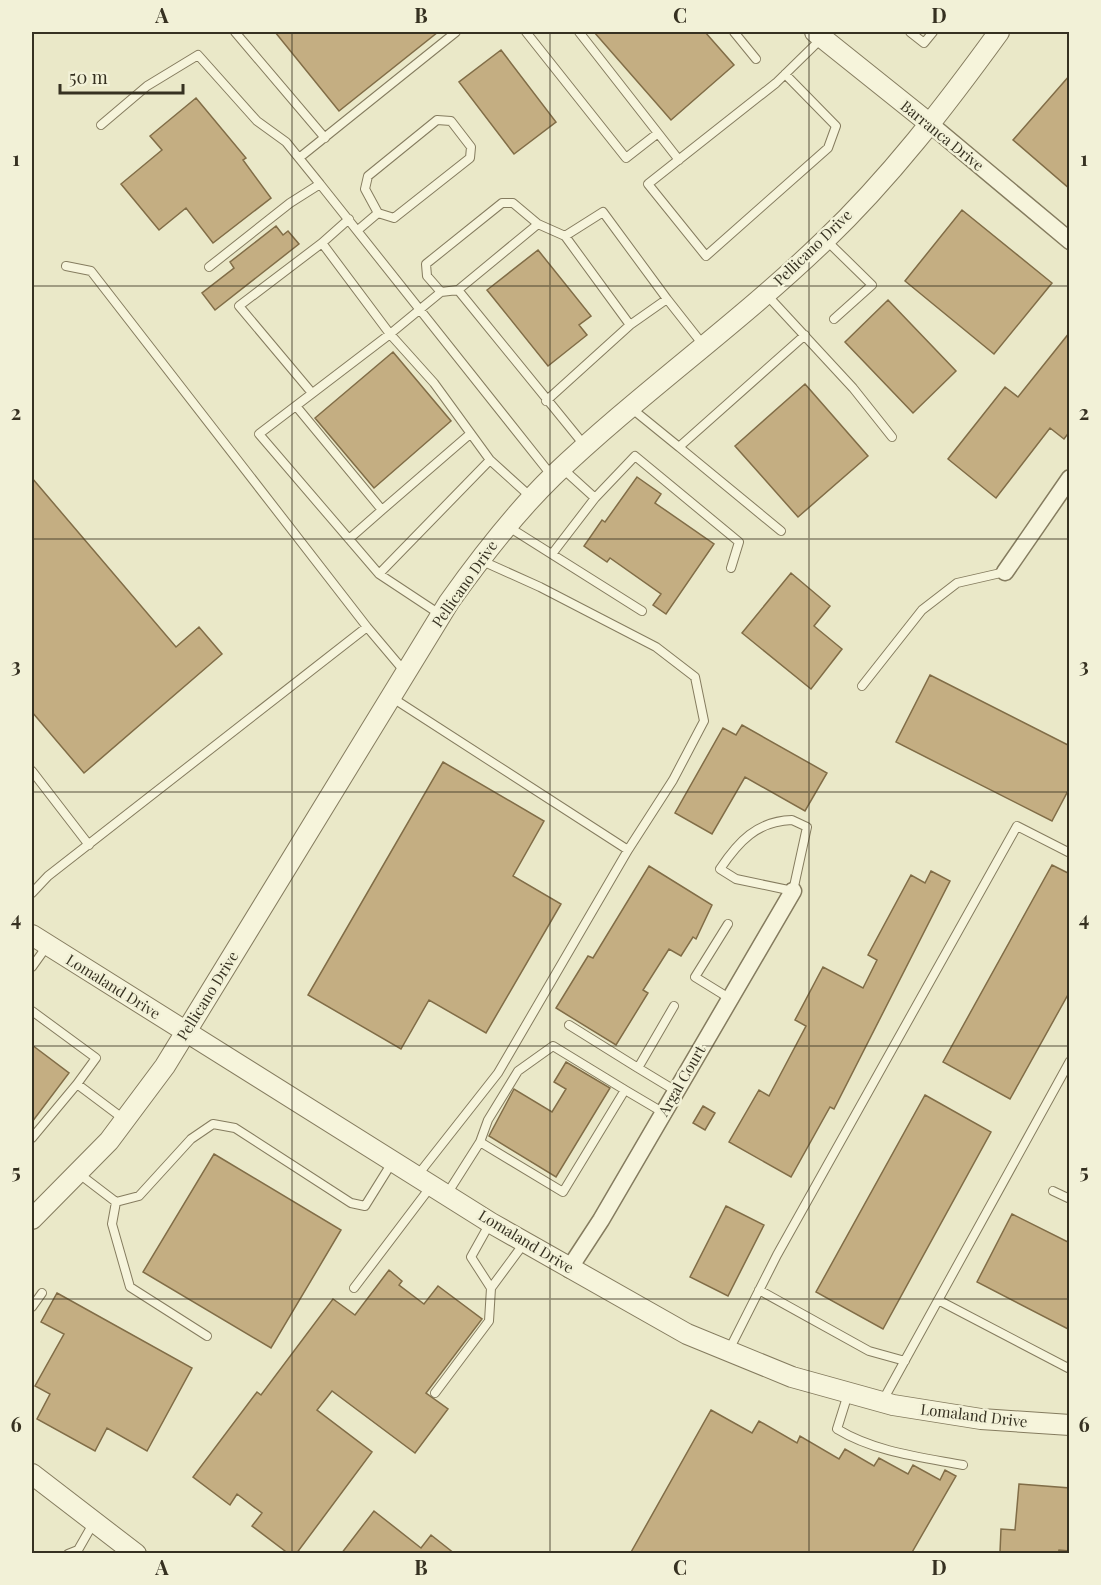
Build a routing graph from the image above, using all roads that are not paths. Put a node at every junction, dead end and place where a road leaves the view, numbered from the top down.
1 (236, 32) edge
2 (456, 32) edge
3 (526, 32) edge
4 (579, 32) edge
5 (734, 32) edge
6 (910, 32) edge
7 (933, 32) edge
8 (999, 32) edge
9 (819, 34) edge
10 (756, 59) dead end
11 (785, 74) junction
12 (930, 124) junction
13 (101, 125) dead end
14 (658, 133) junction
15 (325, 138) junction
16 (299, 159) junction
17 (679, 160) junction
18 (320, 184) junction
19 (378, 213) junction
20 (349, 219) junction
21 (538, 224) junction
22 (358, 230) junction
23 (565, 236) junction
24 (825, 240) junction
25 (1070, 241) edge
26 (322, 243) junction
27 (66, 266) dead end
28 (208, 267) dead end
29 (458, 290) junction
30 (441, 292) junction
31 (766, 293) junction
32 (667, 299) junction
33 (420, 310) junction
34 (834, 319) dead end
35 (630, 325) junction
36 (390, 334) junction
37 (805, 335) junction
38 (704, 346) junction
39 (312, 393) junction
40 (546, 401) junction
41 (296, 405) junction
42 (631, 408) junction
43 (470, 434) junction
44 (892, 437) dead end
45 (585, 446) junction
46 (680, 447) junction
47 (490, 460) junction
48 (557, 472) junction
49 (1070, 478) edge
50 (532, 498) junction
51 (595, 498) junction
52 (382, 510) junction
53 (507, 526) junction
54 (781, 531) dead end
55 (349, 539) junction
56 (552, 554) junction
57 (479, 559) junction
58 (731, 568) dead end
59 (1005, 572) joint
60 (379, 574) junction
61 (642, 611) dead end
62 (441, 615) junction
63 (367, 627) junction
64 (406, 672) junction
65 (862, 686) dead end
66 (391, 697) junction
67 (32, 771) edge
68 (89, 845) junction
69 (628, 850) junction
70 (1070, 853) edge
71 (793, 891) junction
72 (32, 893) edge
73 (728, 924) dead end
74 (39, 941) edge
75 (32, 967) edge
76 (729, 998) junction
77 (674, 1006) dead end
78 (32, 1011) edge
79 (569, 1025) dead end
80 (186, 1032) junction
81 (1070, 1060) edge
82 (638, 1068) junction
83 (77, 1084) junction
84 (625, 1090) junction
85 (676, 1091) junction
86 (664, 1113) junction
87 (125, 1120) junction
88 (32, 1138) edge
89 (480, 1142) junction
90 (393, 1161) junction
91 (77, 1173) junction
92 (432, 1185) junction
93 (1053, 1191) dead end
94 (1070, 1199) edge
95 (116, 1202) junction
96 (34, 1213) edge
97 (490, 1223) junction
98 (525, 1241) junction
99 (569, 1269) junction
100 (354, 1288) dead end
101 (490, 1288) junction
102 (759, 1290) junction
103 (42, 1293) dead end
104 (938, 1300) junction
105 (32, 1307) edge
106 (207, 1335) dead end
107 (728, 1352) junction
108 (905, 1361) junction
109 (1070, 1369) edge
110 (435, 1393) dead end
111 (848, 1394) junction
112 (882, 1402) junction
113 (1070, 1425) edge
114 (963, 1465) dead end
115 (32, 1474) edge
116 (94, 1522) junction
117 (80, 1552) edge
118 (68, 1554) edge
119 (136, 1554) edge

1 - 15 lane
2 - 15 lane
3 - 14 lane
4 - 14 lane
5 - 10 lane
6 - 7 lane
8 - 12 street, Pellicano Drive
9 - 11 lane
9 - 12 street, Barranca Drive
11 - 17 lane
11 - 17 lane
12 - 24 street, Pellicano Drive
12 - 25 street, Barranca Drive
13 - 16 lane
14 - 17 lane
15 - 16 lane
16 - 18 lane
18 - 20 lane
18 - 28 lane
19 - 19 lane
19 - 22 lane
20 - 22 lane
20 - 26 lane
21 - 23 lane
21 - 29 lane
21 - 30 lane
22 - 33 lane
23 - 32 lane
23 - 35 lane
24 - 31 street, Pellicano Drive
24 - 34 lane
26 - 36 lane
26 - 39 lane
27 - 63 lane
29 - 30 lane
29 - 40 lane
30 - 33 lane
31 - 37 lane
31 - 38 street, Pellicano Drive
32 - 35 lane
32 - 38 lane
33 - 36 lane
33 - 48 lane
35 - 40 lane
36 - 39 lane
36 - 43 lane
37 - 44 lane
37 - 46 lane
38 - 42 street, Pellicano Drive
39 - 41 lane
40 - 45 lane
41 - 52 lane
41 - 55 lane
42 - 45 street, Pellicano Drive
42 - 46 lane
43 - 47 lane
43 - 52 lane
45 - 48 street, Pellicano Drive
46 - 54 lane
47 - 50 lane
47 - 60 lane
48 - 50 street, Pellicano Drive
48 - 51 lane
49 - 59 street
50 - 53 street, Pellicano Drive
51 - 56 lane
51 - 58 lane
52 - 55 lane
53 - 56 lane
53 - 57 street, Pellicano Drive
55 - 60 lane
56 - 61 lane
57 - 62 street, Pellicano Drive
57 - 69 lane
59 - 65 lane
60 - 62 lane
62 - 64 street, Pellicano Drive
63 - 64 lane
63 - 68 lane
64 - 66 street, Pellicano Drive
66 - 69 lane
66 - 80 street, Pellicano Drive
67 - 68 lane
68 - 72 lane
69 - 92 lane
70 - 102 lane
71 - 71 lane
71 - 76 street, Argal Court
73 - 76 lane
74 - 75 lane
74 - 80 street, Lomaland Drive
76 - 85 street, Argal Court
77 - 82 lane
78 - 83 lane
79 - 82 lane
80 - 87 street, Pellicano Drive
80 - 90 street, Lomaland Drive
81 - 104 lane
82 - 85 lane
83 - 87 lane
83 - 88 lane
84 - 86 lane
84 - 89 lane
84 - 89 lane
85 - 86 street, Argal Court
86 - 99 street, Argal Court
87 - 91 street, Pellicano Drive
89 - 92 lane
90 - 92 street, Lomaland Drive
90 - 95 lane
91 - 95 lane
91 - 96 street, Pellicano Drive
92 - 97 street, Lomaland Drive
92 - 100 lane
93 - 94 lane
95 - 106 lane
97 - 98 street, Lomaland Drive
97 - 101 lane
98 - 99 street, Lomaland Drive
98 - 101 lane
99 - 107 street, Lomaland Drive
101 - 110 lane
102 - 107 lane
102 - 108 lane
103 - 105 lane
104 - 108 lane
104 - 109 lane
107 - 111 street, Lomaland Drive
108 - 112 lane
111 - 112 street, Lomaland Drive
111 - 114 lane
112 - 113 street, Lomaland Drive
115 - 116 street
116 - 117 lane
116 - 119 street
117 - 118 lane

